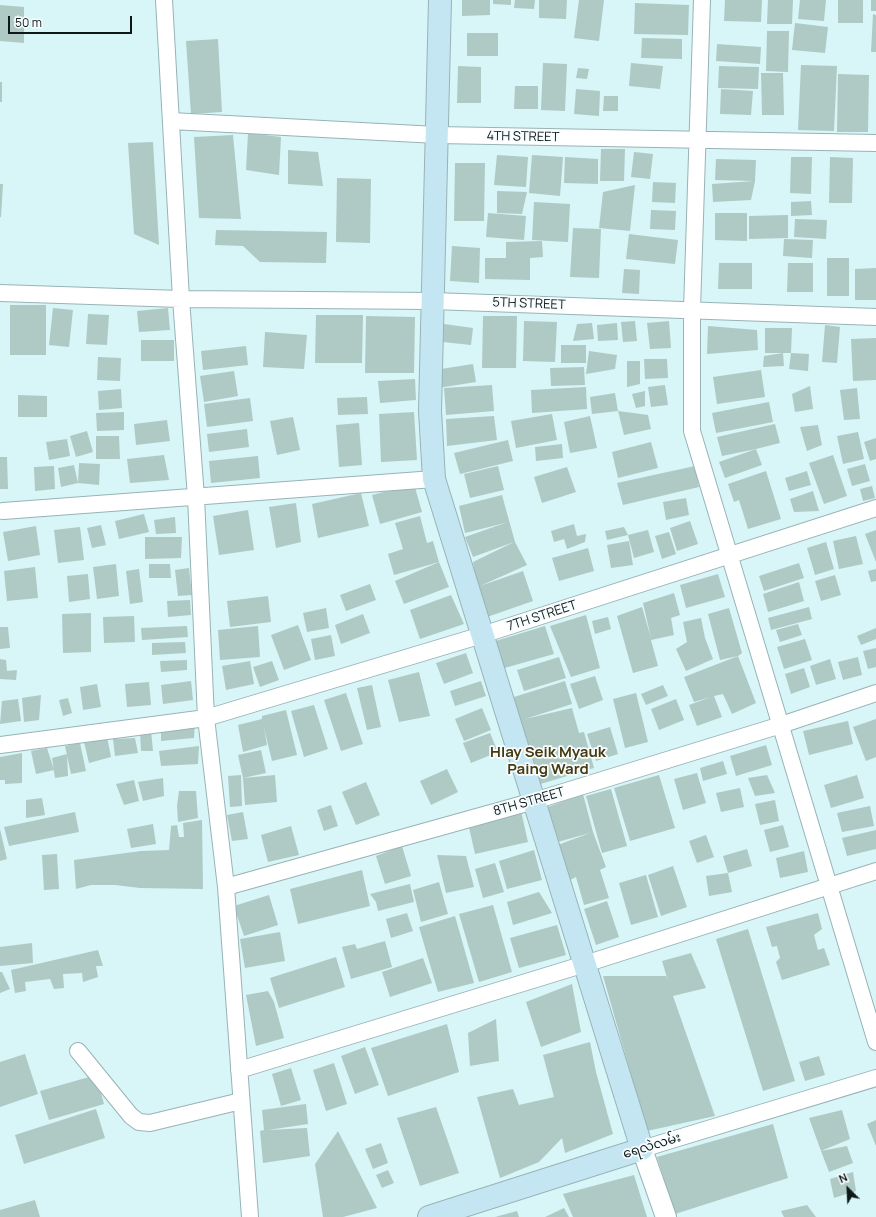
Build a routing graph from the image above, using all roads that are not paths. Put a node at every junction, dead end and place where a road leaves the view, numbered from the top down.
1 (164, 0) edge
2 (440, 0) edge
3 (702, 0) edge
4 (171, 121) junction
5 (437, 135) junction
6 (698, 140) junction
7 (876, 143) edge
8 (0, 293) edge
9 (181, 299) junction
10 (433, 301) junction
11 (692, 310) junction
12 (876, 317) edge
13 (434, 479) junction
14 (196, 497) junction
15 (876, 508) edge
16 (3, 510) dead end
17 (729, 556) junction
18 (482, 635) junction
19 (876, 693) edge
20 (206, 718) junction
21 (781, 725) junction
22 (0, 745) edge
23 (534, 802) junction
24 (876, 871) edge
25 (830, 886) junction
26 (226, 887) junction
27 (585, 964) junction
28 (876, 1042) edge
29 (78, 1051) dead end
30 (239, 1070) junction
31 (876, 1078) edge
32 (241, 1102) junction
33 (642, 1149) junction
34 (250, 1217) edge
35 (429, 1217) edge
36 (666, 1217) edge

1 - 4 street
2 - 5 main road
3 - 6 street
4 - 5 street, 4TH STREET
4 - 9 street
5 - 6 street, 4TH STREET
5 - 10 main road
6 - 7 street, 4TH STREET
6 - 11 street
8 - 9 street, 5TH STREET
9 - 10 street, 5TH STREET
9 - 14 street
10 - 11 street, 5TH STREET
10 - 13 main road
11 - 12 street, 5TH STREET
11 - 17 street
13 - 14 street
13 - 18 main road
14 - 16 street
14 - 20 street
15 - 17 street, 7TH STREET
17 - 18 street, 7TH STREET
17 - 21 street
18 - 20 street, 7TH STREET
18 - 23 main road
19 - 21 street, 8TH STREET
20 - 22 street, 7TH STREET
20 - 26 street
21 - 23 street, 8TH STREET
21 - 25 street
23 - 26 street, 8TH STREET
23 - 27 main road
24 - 25 street
25 - 27 street
25 - 28 street
26 - 30 street
27 - 30 street
27 - 33 main road
29 - 32 street
30 - 32 street
31 - 33 street, ရေလဲလမ်း
32 - 34 street
33 - 35 main road, ရေလဲလမ်း
33 - 36 street

